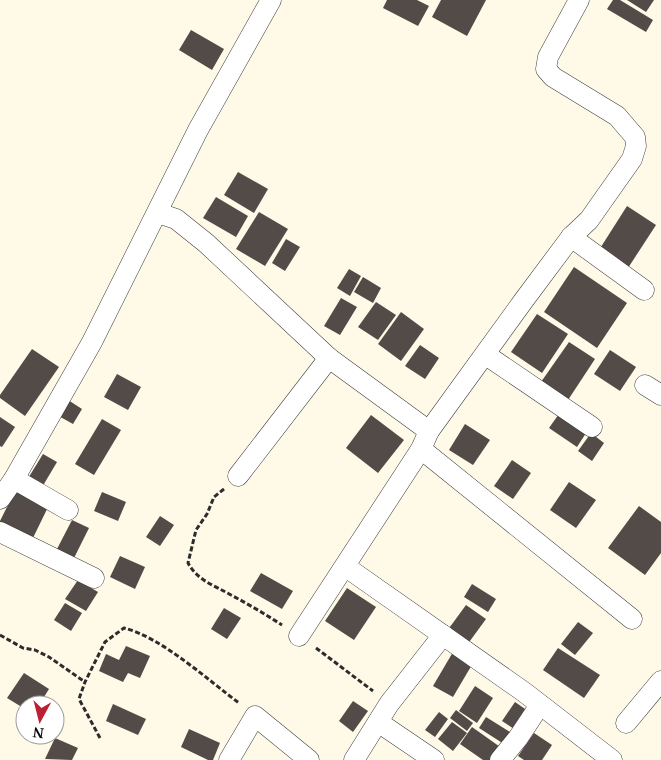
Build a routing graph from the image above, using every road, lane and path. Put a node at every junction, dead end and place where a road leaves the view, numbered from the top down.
1 (271, 0) edge
2 (579, 0) edge
3 (158, 213) junction
4 (572, 236) junction
5 (644, 290) dead end
6 (486, 355) junction
7 (329, 358) junction
8 (592, 427) dead end
9 (425, 440) junction
10 (238, 476) joint
11 (14, 479) junction
12 (0, 499) edge
13 (68, 510) dead end
14 (0, 532) edge
15 (346, 567) junction
16 (94, 578) dead end
17 (632, 619) dead end
18 (0, 635) edge
19 (443, 635) junction
20 (299, 636) junction
21 (661, 681) edge
22 (85, 682) junction
23 (389, 704) junction
24 (540, 705) junction
25 (255, 716) junction
26 (378, 722) junction
27 (626, 723) dead end
28 (100, 738) dead end
29 (229, 760) edge
30 (309, 760) edge
31 (354, 760) edge
32 (434, 760) edge
33 (500, 760) edge
34 (612, 760) edge

1 - 3 street
2 - 4 street
3 - 7 street
3 - 11 street
4 - 5 street
4 - 6 street
6 - 8 street
6 - 9 street
7 - 9 street
7 - 10 street
9 - 15 street
9 - 17 street
10 - 20 path
11 - 12 street
11 - 13 street
14 - 16 street
15 - 19 street
15 - 20 street
18 - 22 path
19 - 23 street
19 - 24 street
20 - 23 path
21 - 27 street
22 - 25 path
22 - 28 path
23 - 26 street
24 - 33 street
24 - 34 street
25 - 29 street
25 - 30 street
26 - 31 street
26 - 32 street

